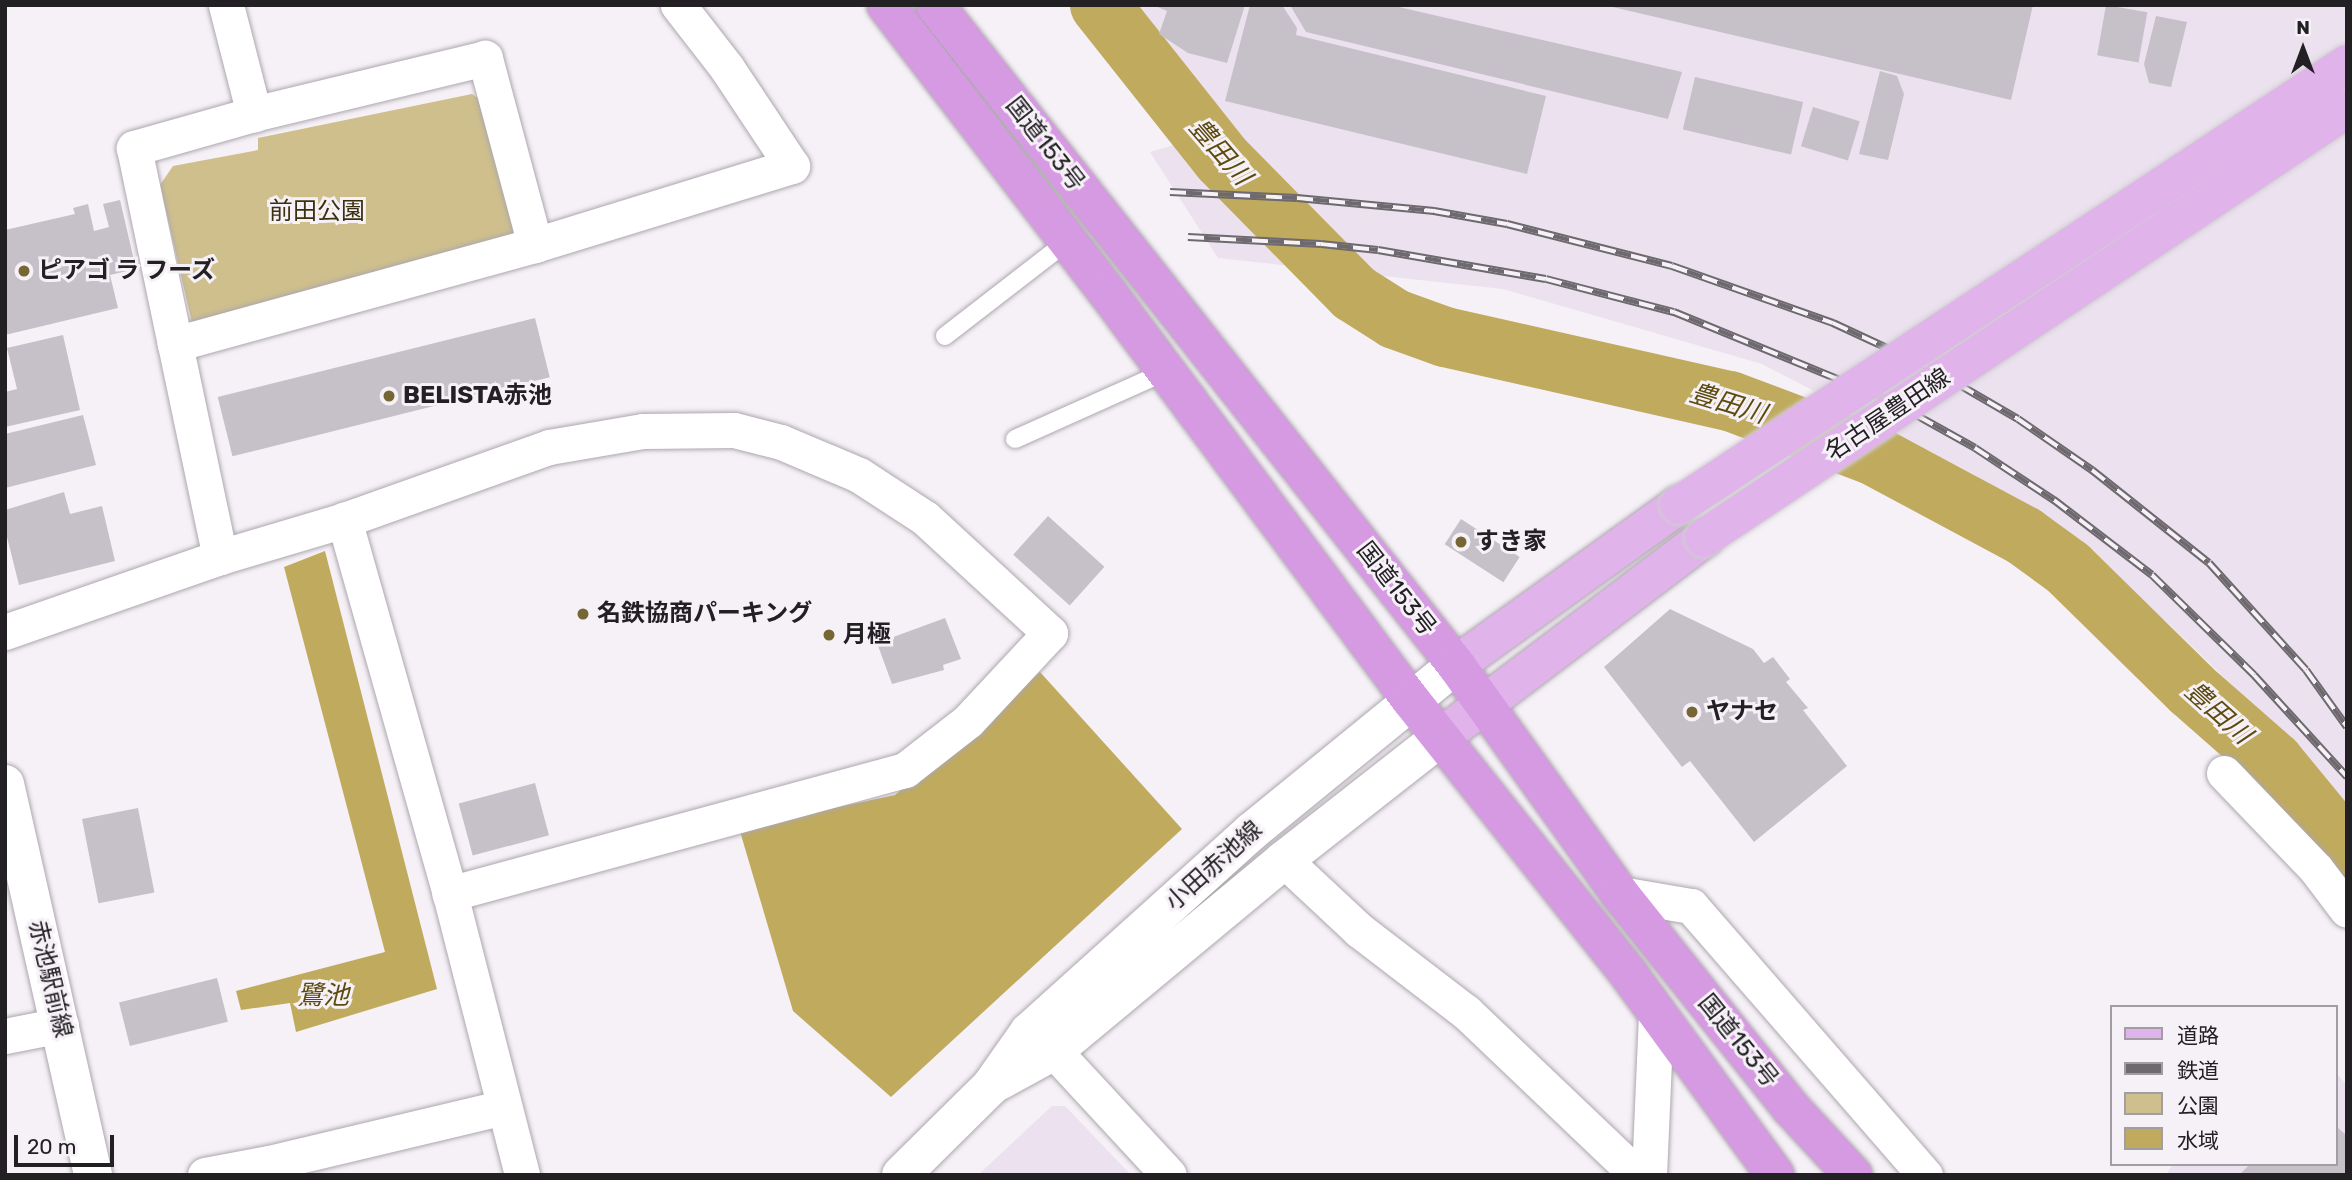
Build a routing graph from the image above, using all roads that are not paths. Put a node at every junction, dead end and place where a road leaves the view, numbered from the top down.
1 (226, 5) edge
2 (678, 5) edge
3 (886, 5) edge
4 (935, 5) edge
5 (2347, 64) edge
6 (2347, 109) edge
7 (254, 114) junction
8 (1068, 241) junction
9 (535, 245) junction
10 (945, 336) dead end
11 (174, 344) junction
12 (1167, 370) junction
13 (1015, 439) dead end
14 (344, 520) junction
15 (220, 556) junction
16 (5, 632) edge
17 (1456, 665) junction
18 (1410, 699) junction
19 (1483, 703) junction
20 (1441, 737) junction
21 (2224, 773) dead end
22 (5, 784) edge
23 (1284, 860) junction
24 (450, 894) junction
25 (1620, 894) junction
26 (2347, 910) edge
27 (1656, 1014) junction
28 (61, 1025) junction
29 (5, 1036) edge
30 (1054, 1051) junction
31 (991, 1086) junction
32 (504, 1107) junction
33 (93, 1175) edge
34 (205, 1175) edge
35 (522, 1175) edge
36 (901, 1175) edge
37 (1169, 1175) edge
38 (1637, 1175) edge
39 (1649, 1175) edge
40 (1775, 1175) edge
41 (1853, 1175) edge
42 (1925, 1175) edge

1 - 7 street
2 - 9 street
3 - 8 highway, 国道153号
4 - 17 highway, 国道153号
5 - 17 main road, 名古屋豊田線, bridge
6 - 19 main road, 名古屋豊田線, bridge
7 - 9 street
7 - 11 street
8 - 10 lane
8 - 12 highway, 国道153号
9 - 11 street
11 - 15 street
12 - 13 lane
12 - 18 highway, 国道153号
14 - 15 street
14 - 24 street
14 - 24 street
15 - 16 street
17 - 18 street, 小田赤池線
17 - 19 highway, 国道153号
18 - 20 highway, 国道153号
18 - 31 street, 小田赤池線
19 - 20 main road, 名古屋豊田線
19 - 25 highway, 国道153号
20 - 23 street, 小田赤池線
20 - 27 highway, 国道153号
21 - 26 street
22 - 28 street, 赤池駅前線
23 - 30 street, 小田赤池線
23 - 38 street
24 - 32 street
25 - 41 highway, 国道153号
25 - 42 street
27 - 39 street
27 - 40 highway, 国道153号
28 - 29 street
28 - 33 street, 赤池駅前線
30 - 31 street, 小田赤池線
30 - 37 street
31 - 36 street, 小田赤池線
32 - 34 street
32 - 35 street

